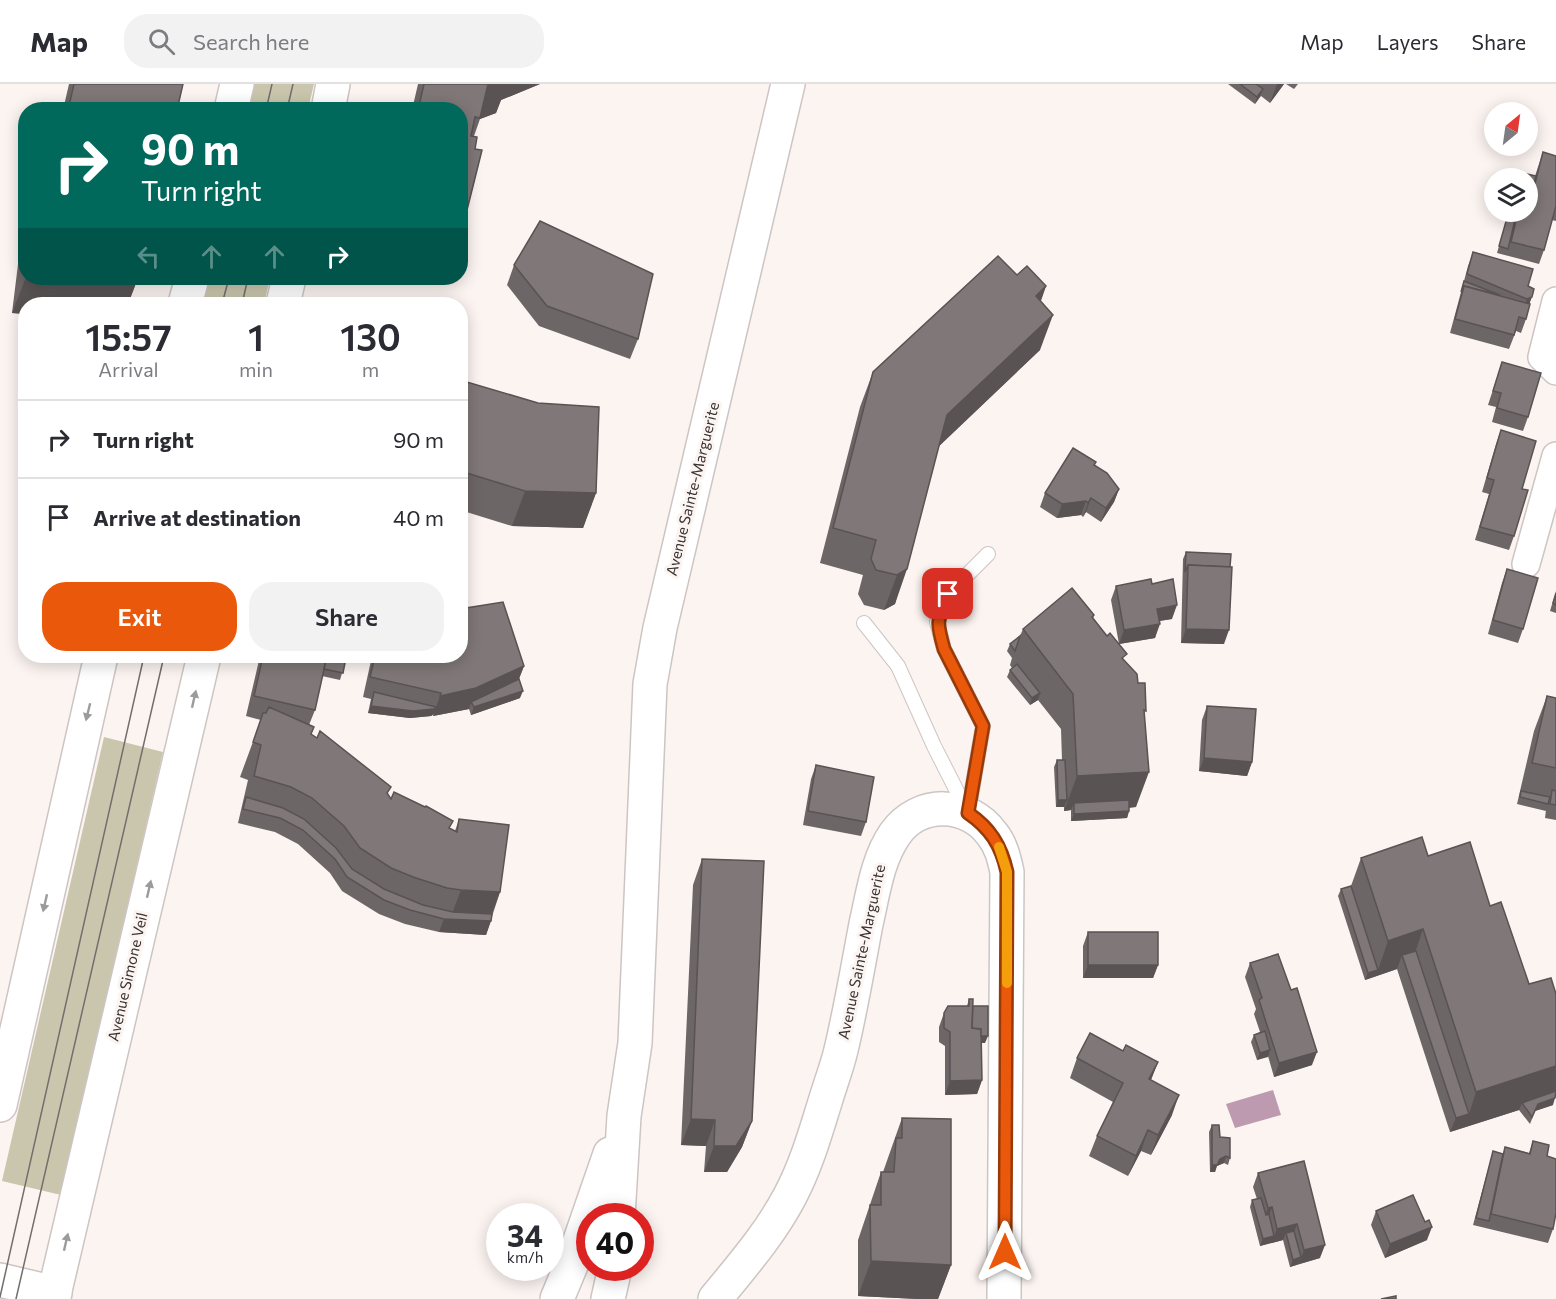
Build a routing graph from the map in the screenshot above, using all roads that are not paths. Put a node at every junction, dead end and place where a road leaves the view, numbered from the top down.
1 (237, 84) edge
2 (333, 84) edge
3 (788, 84) edge
4 (233, 102) edge
5 (330, 102) edge
6 (1556, 301) edge
7 (1556, 370) edge
8 (1556, 456) edge
9 (988, 554) dead end
10 (1526, 564) dead end
11 (864, 623) dead end
12 (99, 663) edge
13 (202, 663) edge
14 (968, 813) junction
15 (0, 1105) edge
16 (624, 1116) junction
17 (611, 1203) edge
18 (619, 1203) edge
19 (0, 1280) edge
20 (585, 1281) edge
21 (54, 1296) edge
22 (557, 1299) edge
23 (715, 1299) edge
24 (1004, 1299) edge

1 - 4 street
2 - 5 street
3 - 16 street, Avenue Sainte-Marguerite
6 - 7 street
8 - 10 street
9 - 14 lane
11 - 14 lane
12 -> 15 street
21 -> 13 street, Avenue Simone Veil
14 - 23 street, Avenue Sainte-Marguerite
14 - 24 street
16 - 17 street, Avenue Sainte-Marguerite
16 - 18 street, Avenue Sainte-Marguerite
19 - 21 street
20 - 22 street, Avenue Sainte-Marguerite

